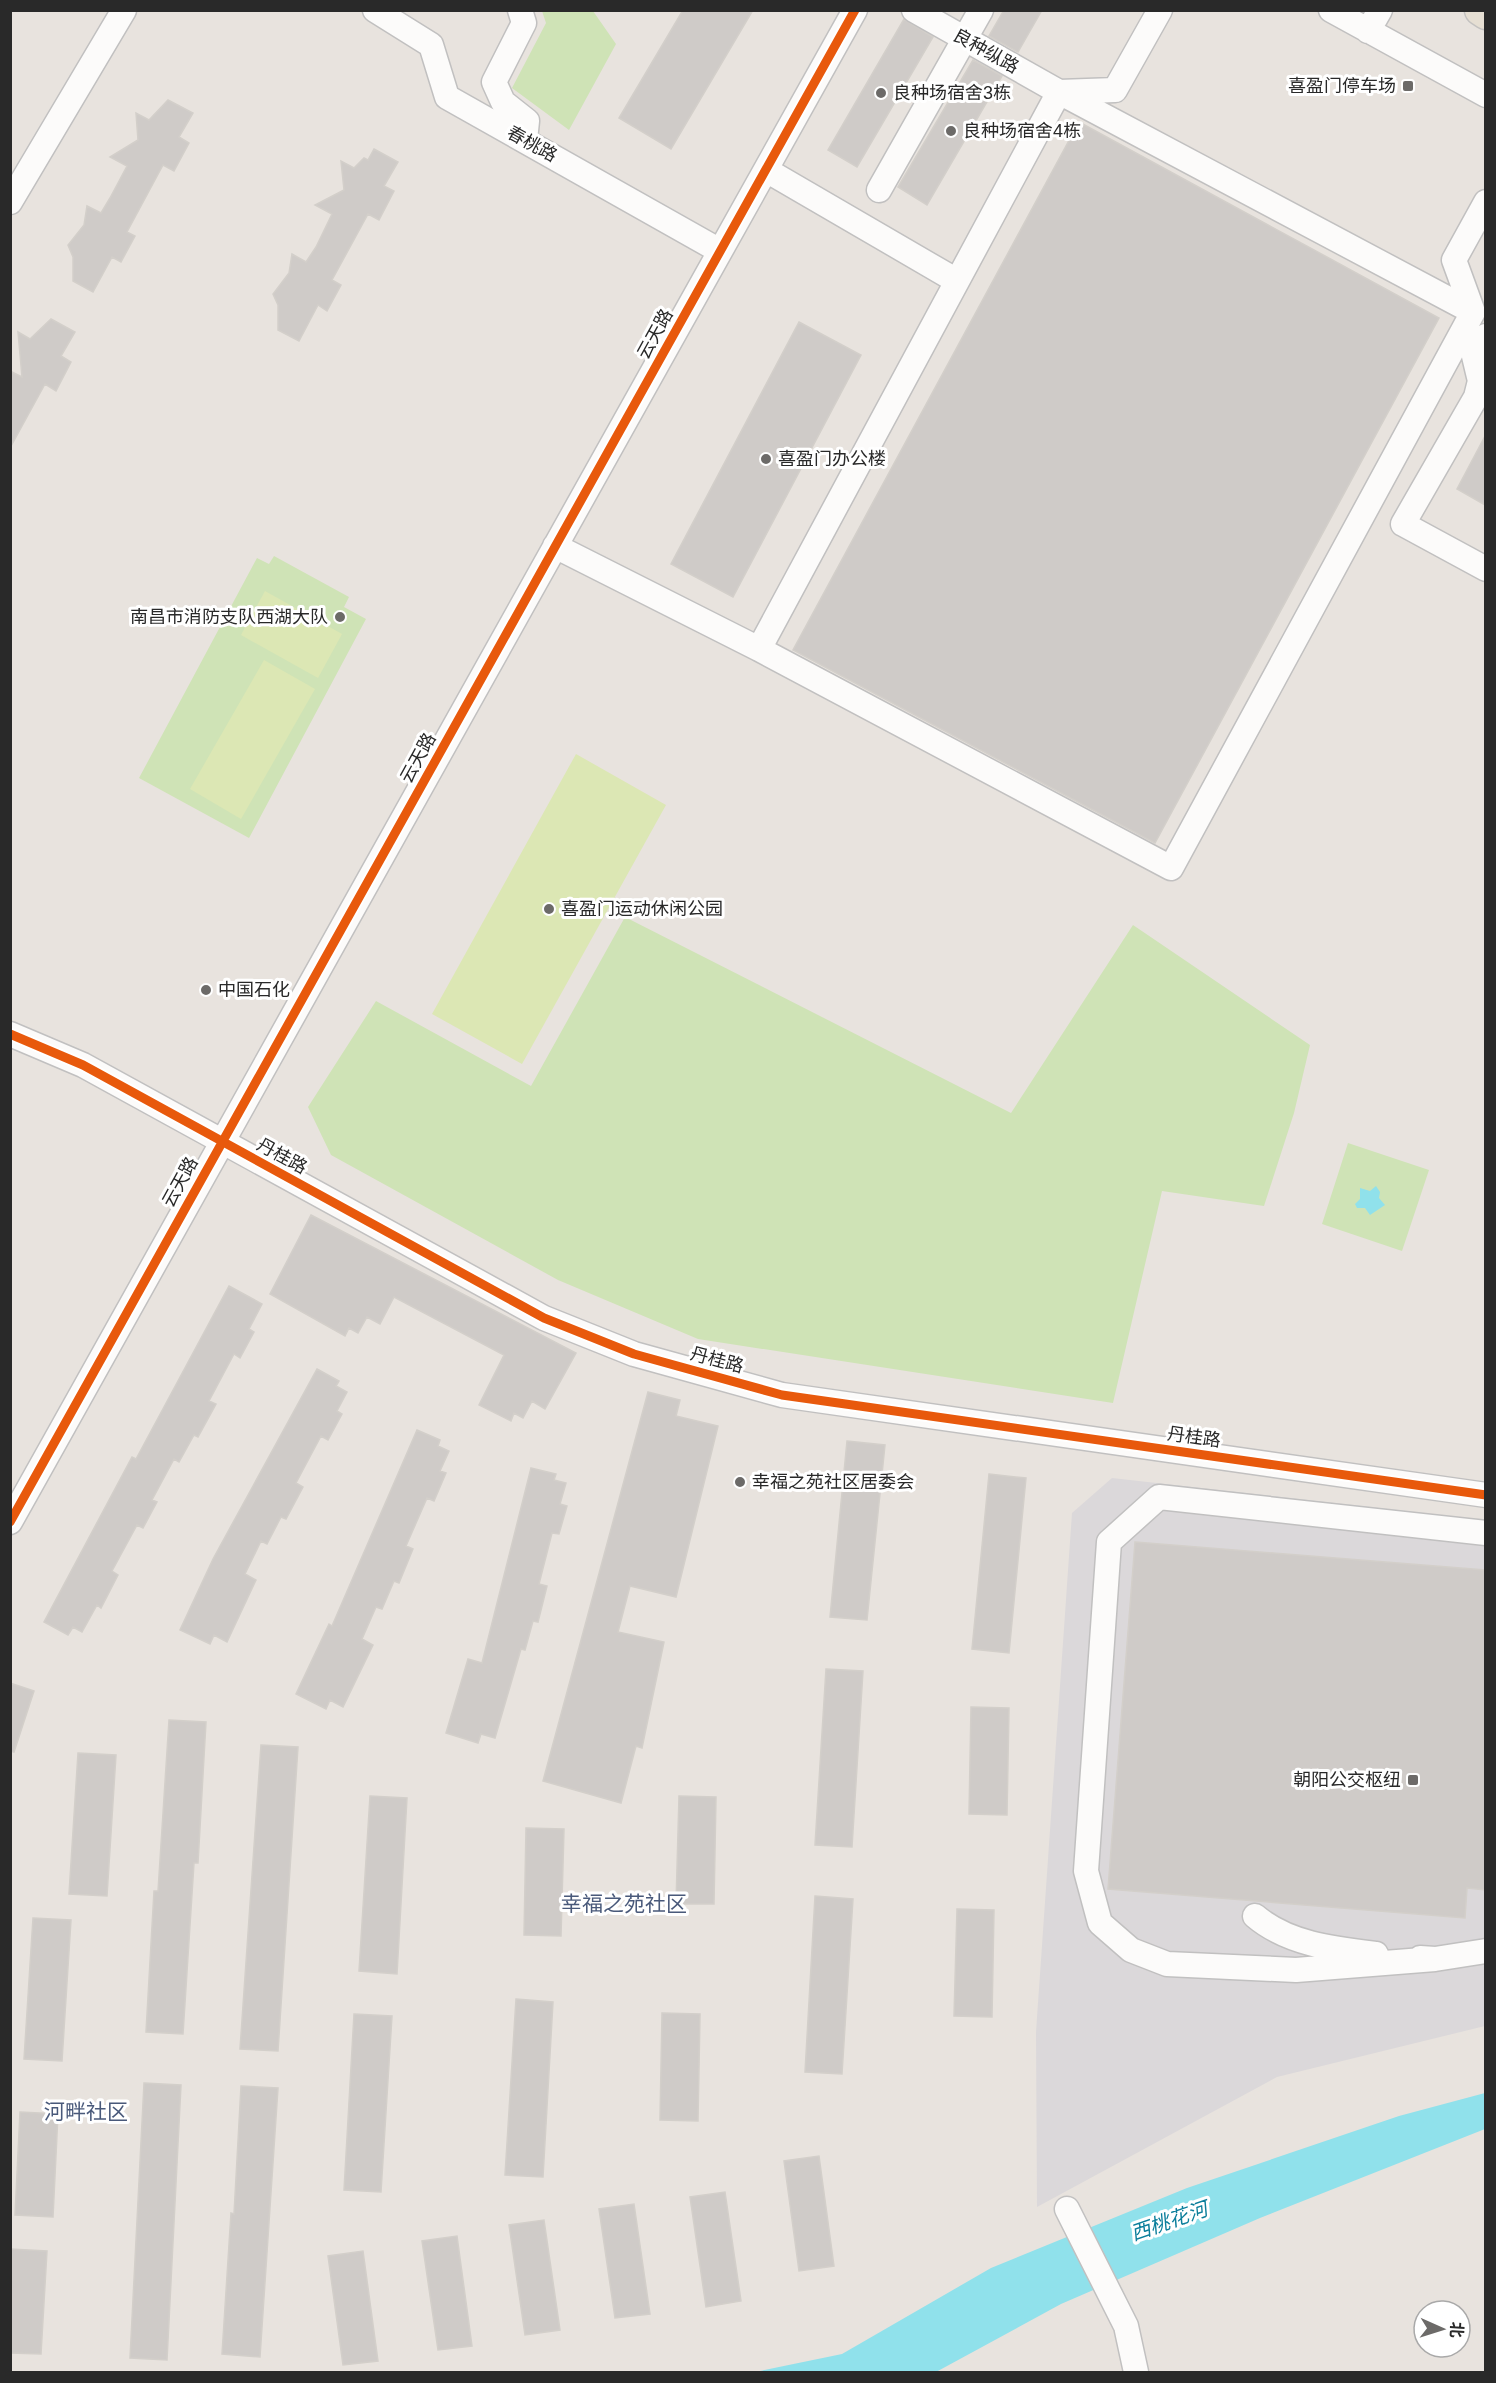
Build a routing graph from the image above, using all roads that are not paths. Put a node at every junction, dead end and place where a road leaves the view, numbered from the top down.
1 (124, 10) edge
2 (375, 10) edge
3 (520, 10) edge
4 (855, 10) edge
5 (914, 10) edge
6 (981, 10) edge
7 (1160, 10) edge
8 (1331, 10) edge
9 (1480, 10) edge
10 (1485, 14) edge
11 (1374, 21) edge
12 (964, 39) junction
13 (1059, 92) junction
14 (1485, 95) edge
15 (525, 140) junction
16 (766, 170) junction
17 (879, 190) dead end
18 (10, 202) edge
19 (1485, 202) edge
20 (720, 251) junction
21 (957, 281) junction
22 (1473, 312) junction
23 (1485, 336) edge
24 (555, 546) junction
25 (1485, 569) edge
26 (759, 649) junction
27 (10, 1034) edge
28 (221, 1142) junction
29 (1485, 1495) edge
30 (10, 1522) edge
31 (1485, 1533) edge
32 (1256, 1916) dead end
33 (1485, 1951) edge
34 (1435, 1959) junction
35 (1067, 2209) dead end
36 (1136, 2373) edge

1 - 18 street
2 - 15 street, 春桃路
3 - 15 street
4 - 16 street, 云天路
5 - 12 street, 良种纵路
6 - 12 street
7 - 13 street
8 - 11 street
9 - 10 main road
11 - 14 street
12 - 13 street, 良种纵路
12 - 17 street
13 - 21 street
13 - 22 street, 良种纵路
15 - 20 street, 春桃路
16 - 20 street, 云天路
16 - 21 street
19 - 22 street
20 - 24 street, 云天路
21 - 26 street
22 - 26 street
23 - 25 street
24 - 26 street
24 - 28 street, 云天路
27 - 28 street, 丹桂路
28 - 29 street, 丹桂路
28 - 30 street, 云天路
31 - 34 street
32 - 34 street
33 - 34 street
35 - 36 street

